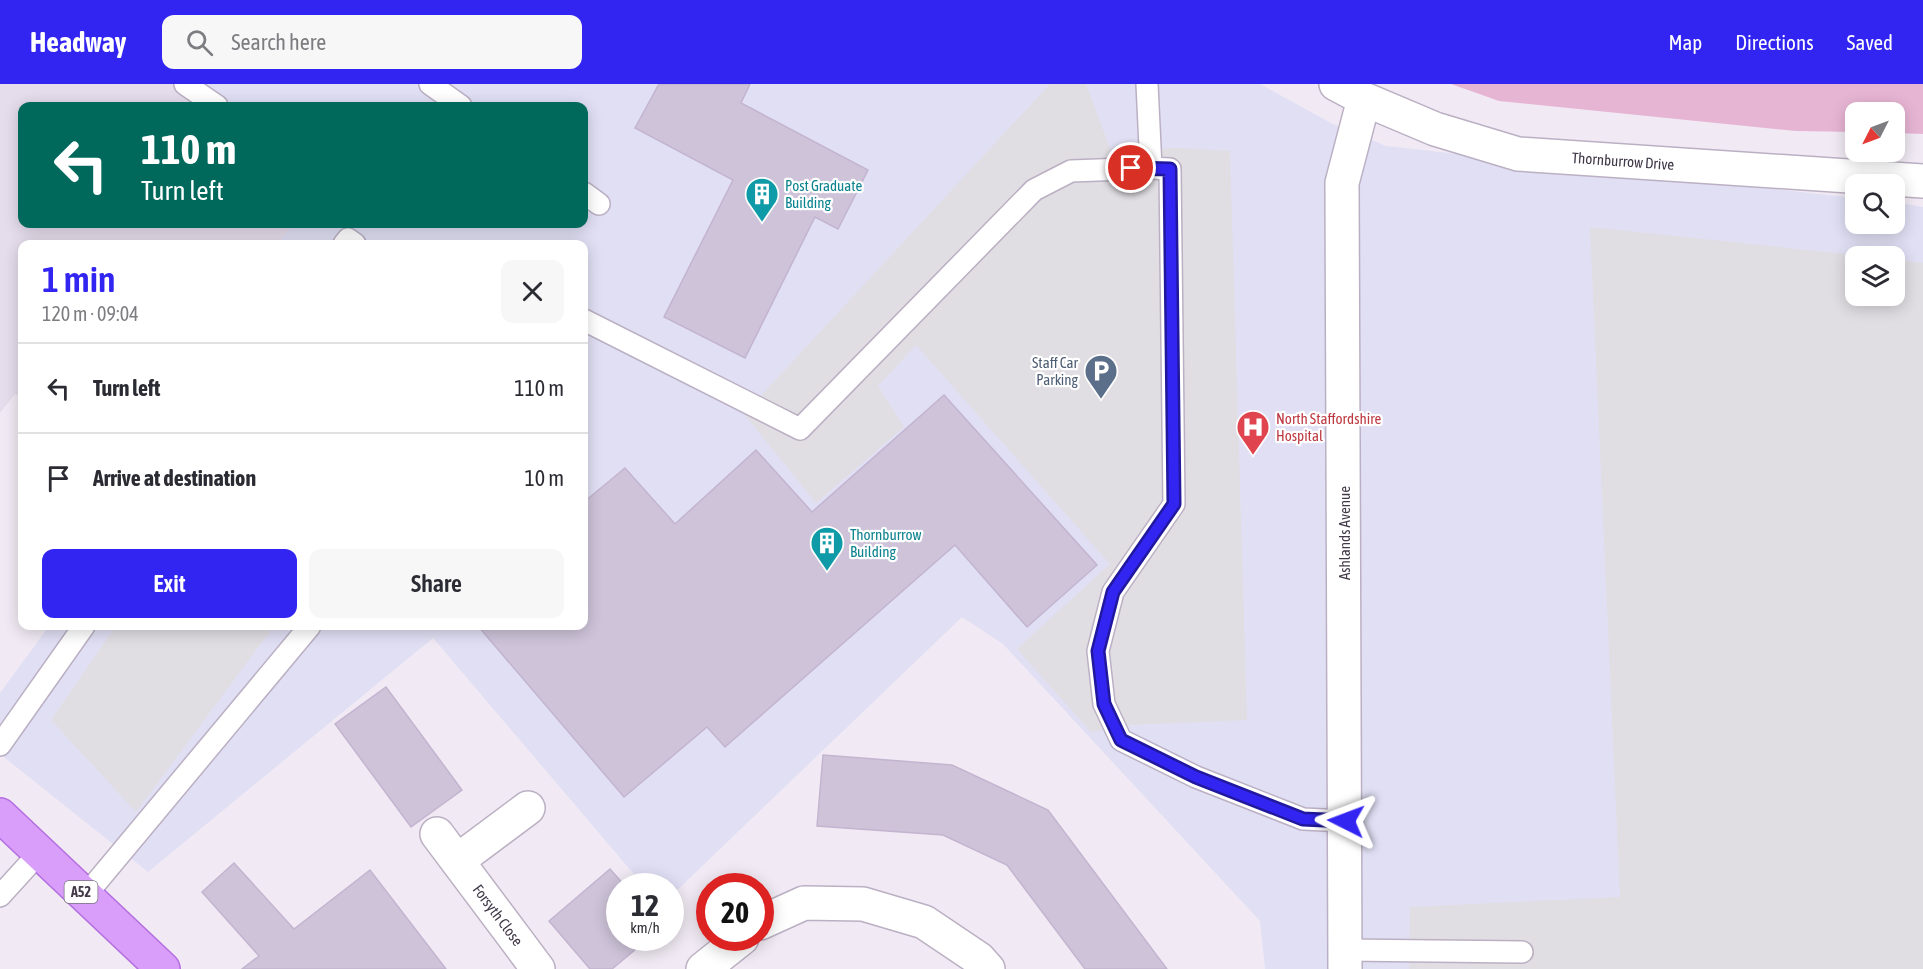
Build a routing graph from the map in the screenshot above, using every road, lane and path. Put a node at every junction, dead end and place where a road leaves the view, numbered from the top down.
1 (185, 84) edge
2 (430, 84) edge
3 (1147, 84) edge
4 (1336, 84) edge
5 (1364, 99) junction
6 (211, 102) edge
7 (455, 102) edge
8 (1151, 168) junction
9 (1923, 181) edge
10 (588, 322) edge
11 (81, 630) edge
12 (307, 630) edge
13 (0, 745) edge
14 (528, 808) dead end
15 (0, 815) edge
16 (1346, 821) junction
17 (437, 834) dead end
18 (40, 852) junction
19 (457, 861) junction
20 (0, 896) edge
21 (85, 896) junction
22 (774, 917) edge
23 (726, 951) edge
24 (1522, 952) dead end
25 (1345, 960) edge
26 (163, 969) edge
27 (538, 969) edge
28 (703, 969) edge
29 (988, 969) edge

1 - 6 lane
2 - 7 lane
3 - 8 lane
4 - 5 street, Thornburrow Drive
5 - 9 street, Thornburrow Drive
5 - 16 street, Ashlands Avenue
8 - 10 lane
8 - 16 lane
11 - 13 lane
12 - 21 lane
14 - 19 street
15 - 18 main road, A52
16 - 25 street, Ashlands Avenue
17 - 19 street, Forsyth Close
18 - 20 lane
18 - 21 main road, A52
19 - 27 street, Forsyth Close
21 - 26 main road, A52
22 - 29 street
23 - 28 street
24 - 25 lane

